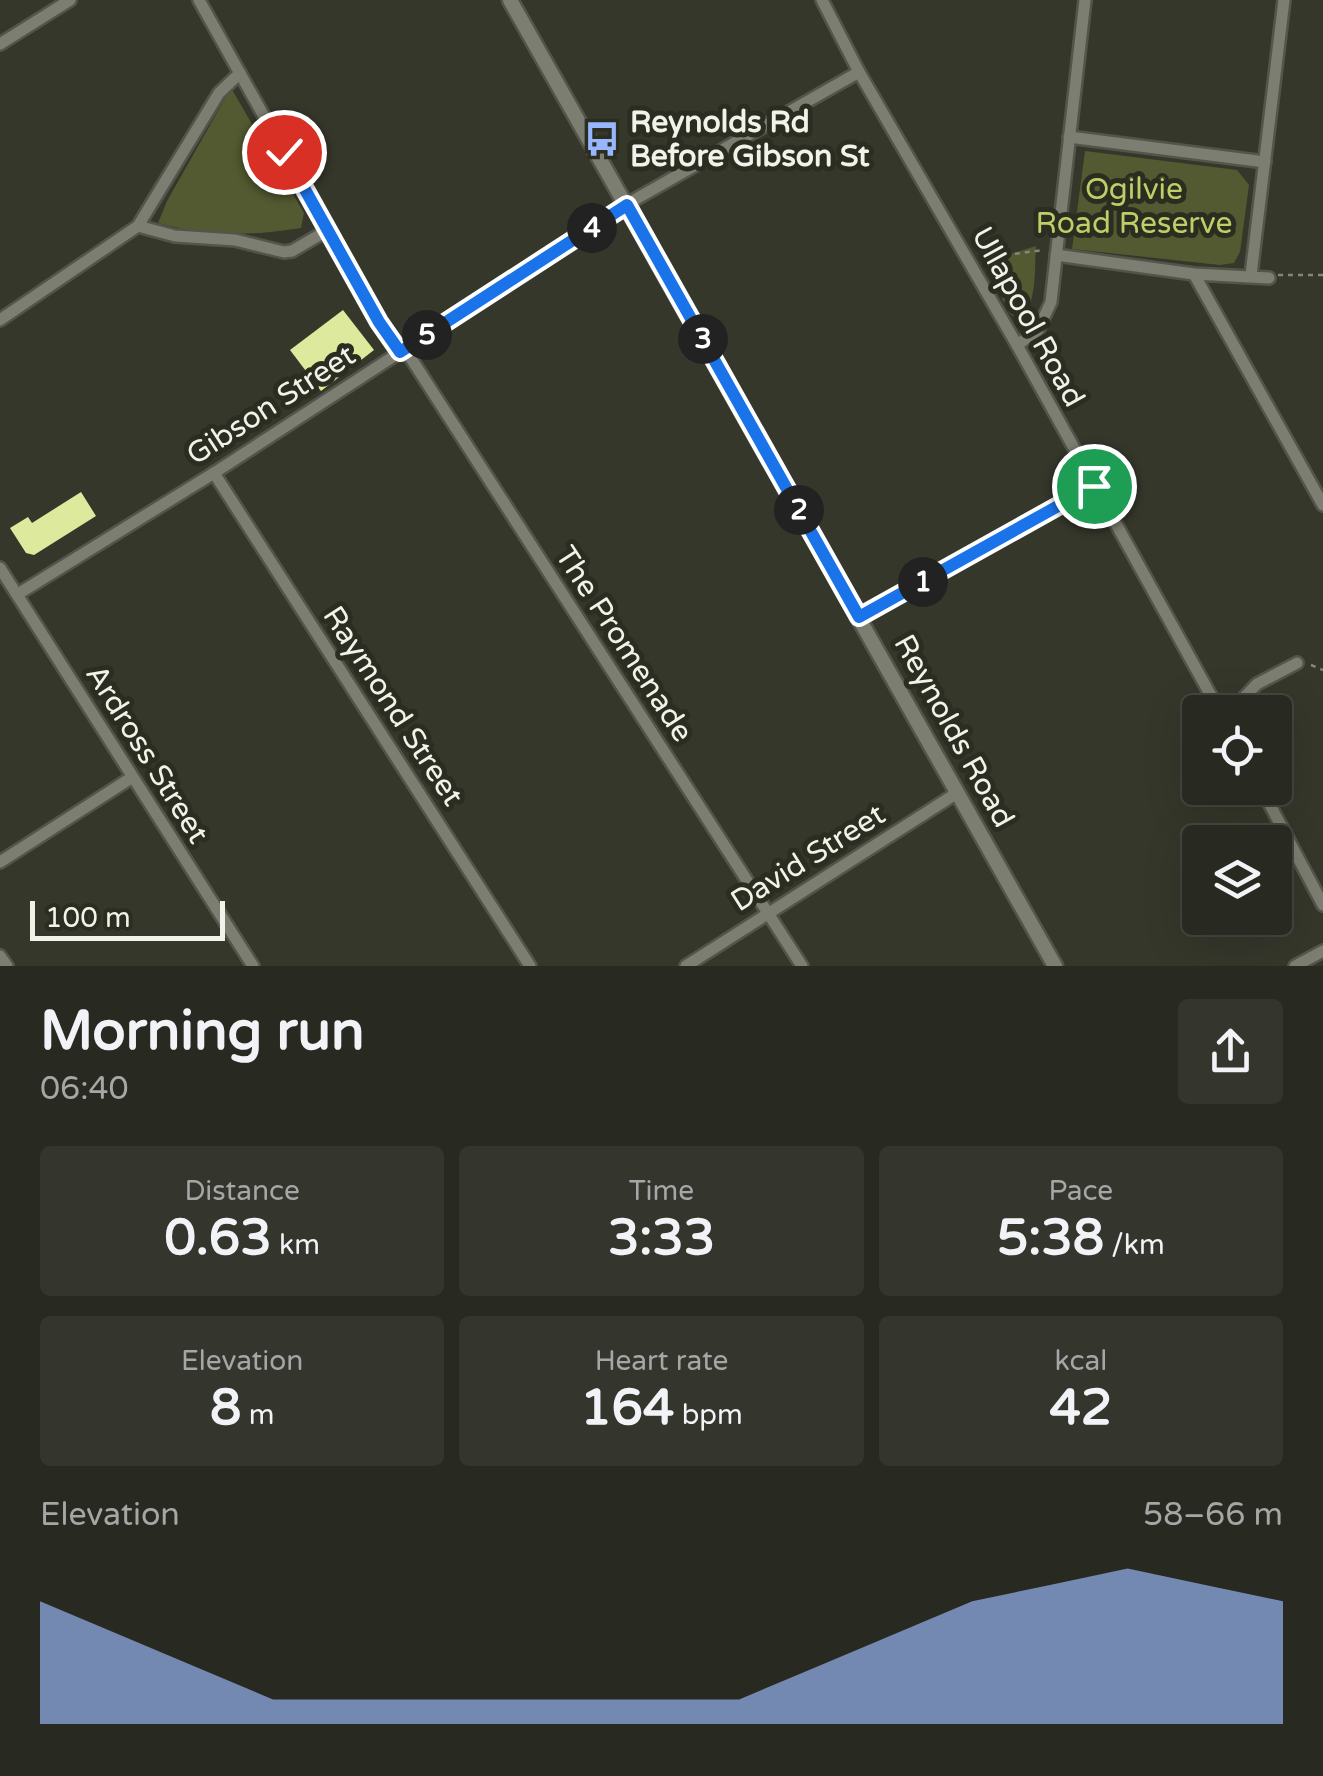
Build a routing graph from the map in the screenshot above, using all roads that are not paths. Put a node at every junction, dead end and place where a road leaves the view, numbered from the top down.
1 (70, 0) edge
2 (199, 0) edge
3 (510, 0) edge
4 (822, 0) edge
5 (1085, 0) edge
6 (1284, 0) edge
7 (0, 44) edge
8 (859, 72) junction
9 (240, 73) junction
10 (1069, 137) junction
11 (1265, 162) junction
12 (627, 205) junction
13 (138, 226) junction
14 (328, 230) junction
15 (1056, 255) junction
16 (1194, 274) junction
17 (1251, 275) junction
18 (1269, 278) road end
19 (0, 320) edge
20 (1017, 346) junction
21 (403, 350) junction
22 (214, 473) junction
23 (1094, 486) junction
24 (1323, 505) edge
25 (0, 568) edge
26 (18, 594) junction
27 (859, 617) junction
28 (1297, 663) dead end
29 (1211, 695) edge
30 (1246, 695) edge
31 (131, 778) junction
32 (957, 793) junction
33 (1270, 805) edge
34 (0, 862) edge
35 (1323, 905) edge
36 (768, 912) junction
37 (1323, 951) edge
38 (0, 956) edge
39 (7, 966) edge
40 (252, 966) edge
41 (530, 966) edge
42 (686, 966) edge
43 (802, 966) edge
44 (1055, 966) edge
45 (1295, 966) edge

1 - 7 street
2 - 9 street, The Promenade
3 - 12 street, Reynolds Road
4 - 8 street, Ullapool Road
5 - 10 street
6 - 11 street
8 - 12 street, Gibson Street
8 - 20 street, Ullapool Road
9 - 13 street
9 - 14 street, The Promenade
10 - 11 street
10 - 15 street
11 - 17 street
12 - 21 street, Gibson Street
12 - 27 street, Reynolds Road
13 - 14 street
13 - 19 street
14 - 21 street, The Promenade
15 - 16 street
15 - 20 street
16 - 17 street
16 - 24 street
17 - 18 street
20 - 23 street, Ullapool Road
21 - 22 street, Gibson Street
21 - 36 street, The Promenade
22 - 26 street, Gibson Street
22 - 41 street, Raymond Street
23 - 27 street
23 - 29 street, Ullapool Road
25 - 26 street, Ardross Street
26 - 31 street, Ardross Street
27 - 32 street, Reynolds Road
28 - 30 street
31 - 34 street
31 - 40 street, Ardross Street
32 - 36 street, David Street
32 - 44 street, Reynolds Road
33 - 35 street
36 - 42 street, David Street
36 - 43 street, The Promenade
37 - 45 street
38 - 39 street

